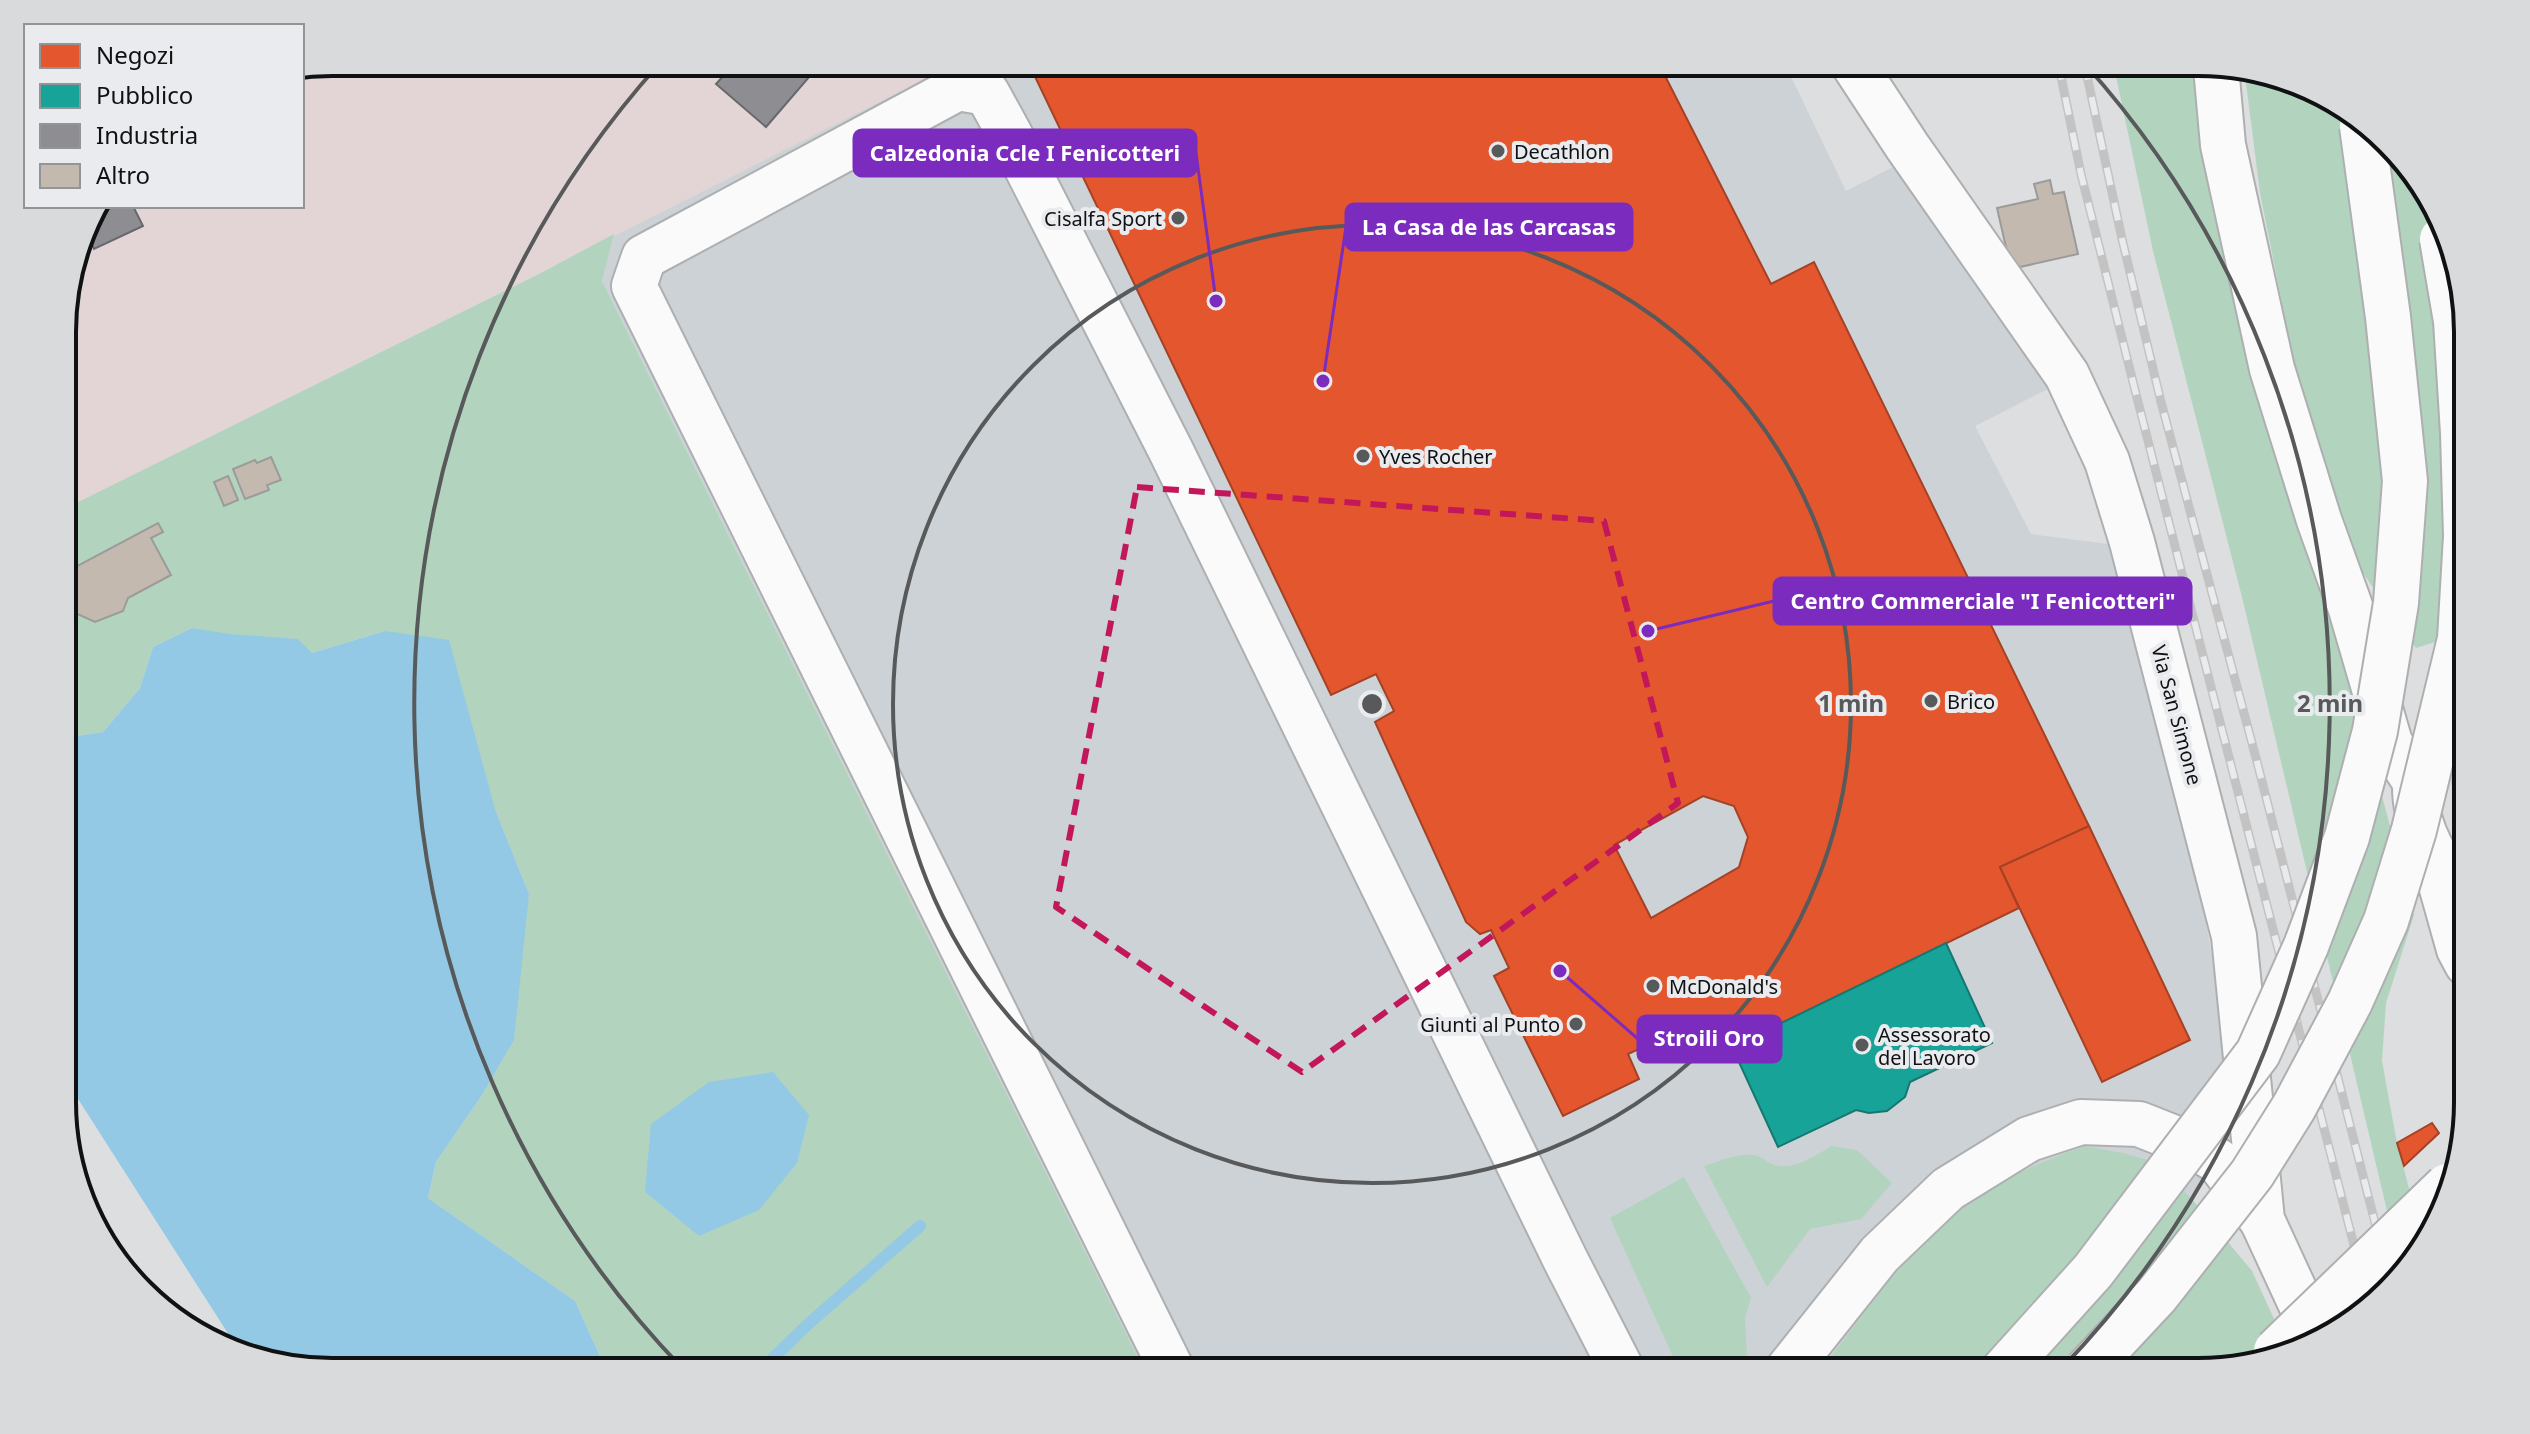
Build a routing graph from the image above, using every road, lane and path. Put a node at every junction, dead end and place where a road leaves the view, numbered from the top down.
1 (1861, 76) edge
2 (2217, 77) edge
3 (2364, 137) edge
4 (2453, 670) edge
5 (2453, 684) edge
6 (2414, 780) junction
7 (2430, 846) junction
8 (2453, 878) edge
9 (2453, 928) edge
10 (2435, 1198) edge
11 (2262, 1220) junction
12 (2313, 1331) edge
13 (2285, 1342) edge
14 (1615, 1357) edge
15 (1798, 1357) edge
16 (2015, 1357) edge
17 (2099, 1357) edge
18 (1166, 1358) edge

1 - 11 main road, Via San Simone
2 - 6 main road
3 - 16 main road, bridge
4 - 17 main road, bridge
5 - 6 main road
6 - 7 main road
7 - 8 main road
7 - 9 main road
10 - 13 main road, bridge
11 - 12 main road, Via San Simone
11 - 15 main road
14 - 18 main road

